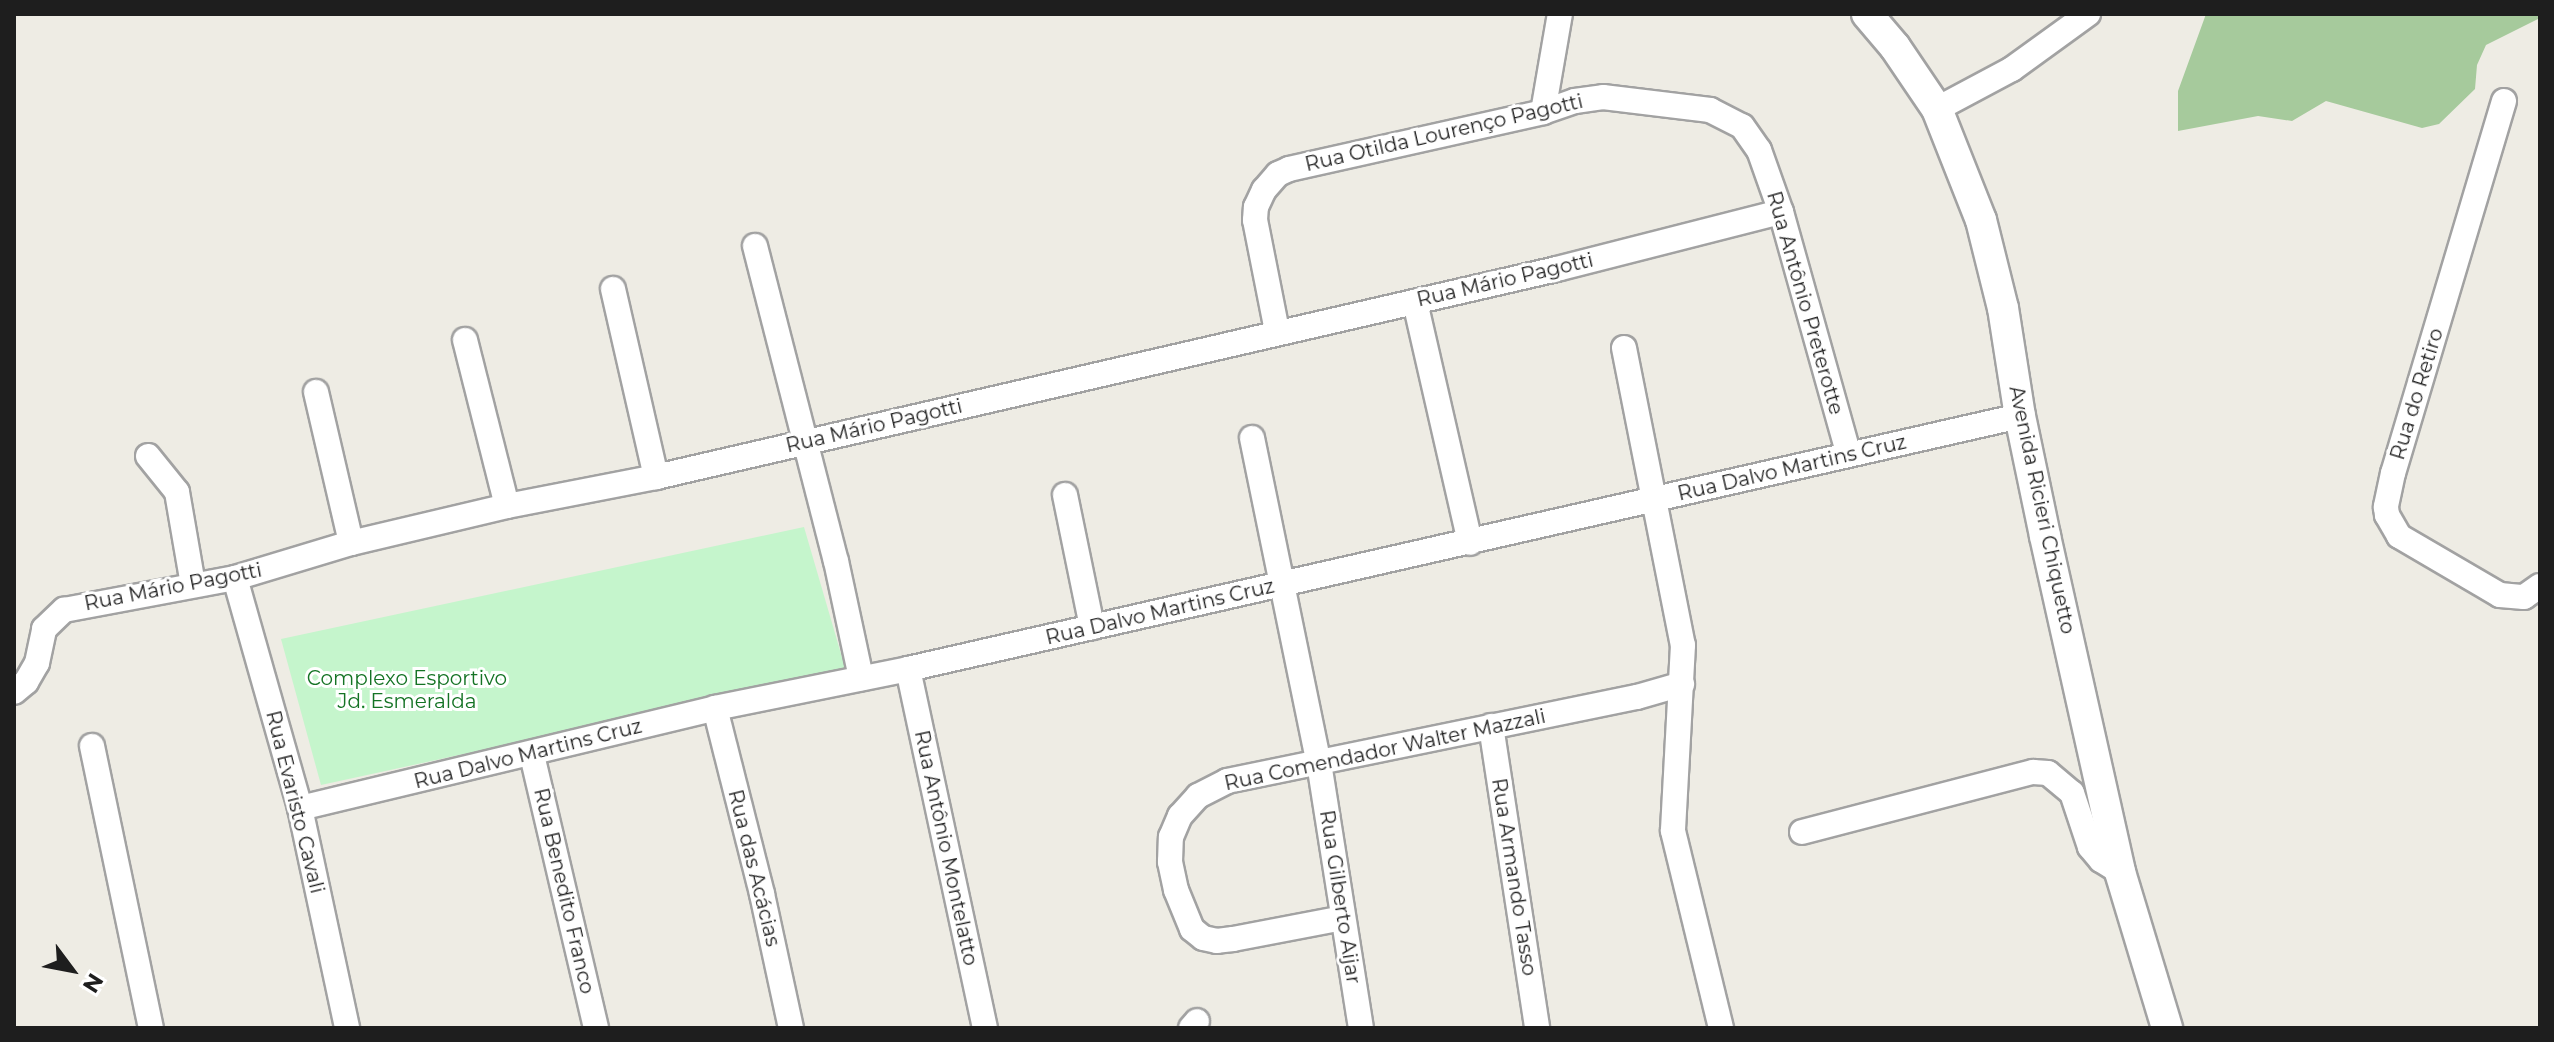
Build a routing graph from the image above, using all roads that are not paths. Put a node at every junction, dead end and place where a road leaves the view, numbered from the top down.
1 (1560, 14) edge
2 (1867, 14) edge
3 (2088, 14) edge
4 (2504, 101) dead end
5 (1937, 109) junction
6 (1543, 112) junction
7 (1759, 150) joint
8 (1781, 212) junction
9 (755, 246) dead end
10 (613, 289) dead end
11 (1415, 302) junction
12 (1277, 331) junction
13 (465, 340) dead end
14 (1624, 348) dead end
15 (316, 392) dead end
16 (2020, 416) junction
17 (1252, 438) dead end
18 (804, 442) junction
19 (1849, 455) junction
20 (148, 456) dead end
21 (656, 477) junction
22 (1065, 495) dead end
23 (1655, 499) junction
24 (507, 506) junction
25 (351, 543) junction
26 (1470, 543) junction
27 (235, 578) junction
28 (193, 585) junction
29 (1283, 585) junction
30 (2538, 587) edge
31 (1092, 627) junction
32 (908, 669) junction
33 (861, 678) junction
34 (1682, 684) junction
35 (14, 692) edge
36 (715, 708) junction
37 (1491, 726) junction
38 (92, 746) dead end
39 (532, 755) junction
40 (1319, 763) junction
41 (300, 808) junction
42 (1802, 832) dead end
43 (2120, 872) junction
44 (1343, 918) junction
45 (151, 1028) edge
46 (347, 1028) edge
47 (596, 1028) edge
48 (791, 1028) edge
49 (985, 1028) edge
50 (1361, 1028) edge
51 (1537, 1028) edge
52 (1721, 1028) edge
53 (2167, 1028) edge

1 - 6 street
2 - 5 street, Avenida Ricieri Chiquetto
3 - 5 street
4 - 30 street, Rua do Retiro
5 - 16 street, Avenida Ricieri Chiquetto
6 - 7 street, Rua Otilda Lourenço Pagotti
6 - 12 street, Rua Otilda Lourenço Pagotti
7 - 8 street, Rua Antônio Preterotte
8 - 11 street, Rua Mário Pagotti
8 - 19 street, Rua Antônio Preterotte
9 - 18 street
10 - 21 street
11 - 12 street, Rua Mário Pagotti
11 - 26 street
12 - 18 street, Rua Mário Pagotti
13 - 24 street
14 - 23 street
15 - 25 street
16 - 19 street, Rua Dalvo Martins Cruz
16 - 43 street, Avenida Ricieri Chiquetto
17 - 29 street, Rua Gilberto Aijar
18 - 21 street, Rua Mário Pagotti
18 - 33 street
19 - 23 street, Rua Dalvo Martins Cruz
20 - 28 street
21 - 24 street, Rua Mário Pagotti
22 - 31 street
23 - 26 street, Rua Dalvo Martins Cruz
23 - 34 street
24 - 25 street, Rua Mário Pagotti
25 - 27 street, Rua Mário Pagotti
26 - 29 street, Rua Dalvo Martins Cruz
27 - 28 street, Rua Mário Pagotti
27 - 41 street, Rua Evaristo Cavali
28 - 35 street, Rua Mário Pagotti
29 - 31 street, Rua Dalvo Martins Cruz
29 - 40 street, Rua Gilberto Aijar
31 - 32 street, Rua Dalvo Martins Cruz
32 - 33 street, Rua Dalvo Martins Cruz
32 - 49 street, Rua Antônio Montelatto
33 - 36 street, Rua Dalvo Martins Cruz
34 - 37 street, Rua Comendador Walter Mazzali
34 - 52 street
36 - 39 street, Rua Dalvo Martins Cruz
36 - 48 street, Rua das Acácias
37 - 40 street, Rua Comendador Walter Mazzali
37 - 51 street, Rua Armando Tasso
38 - 45 street
39 - 41 street, Rua Dalvo Martins Cruz
39 - 47 street, Rua Benedito Franco
40 - 44 street, Rua Gilberto Aijar
40 - 44 street, Rua Comendador Walter Mazzali
41 - 46 street, Rua Evaristo Cavali
42 - 43 street
43 - 53 street, Avenida Ricieri Chiquetto
44 - 50 street, Rua Gilberto Aijar

